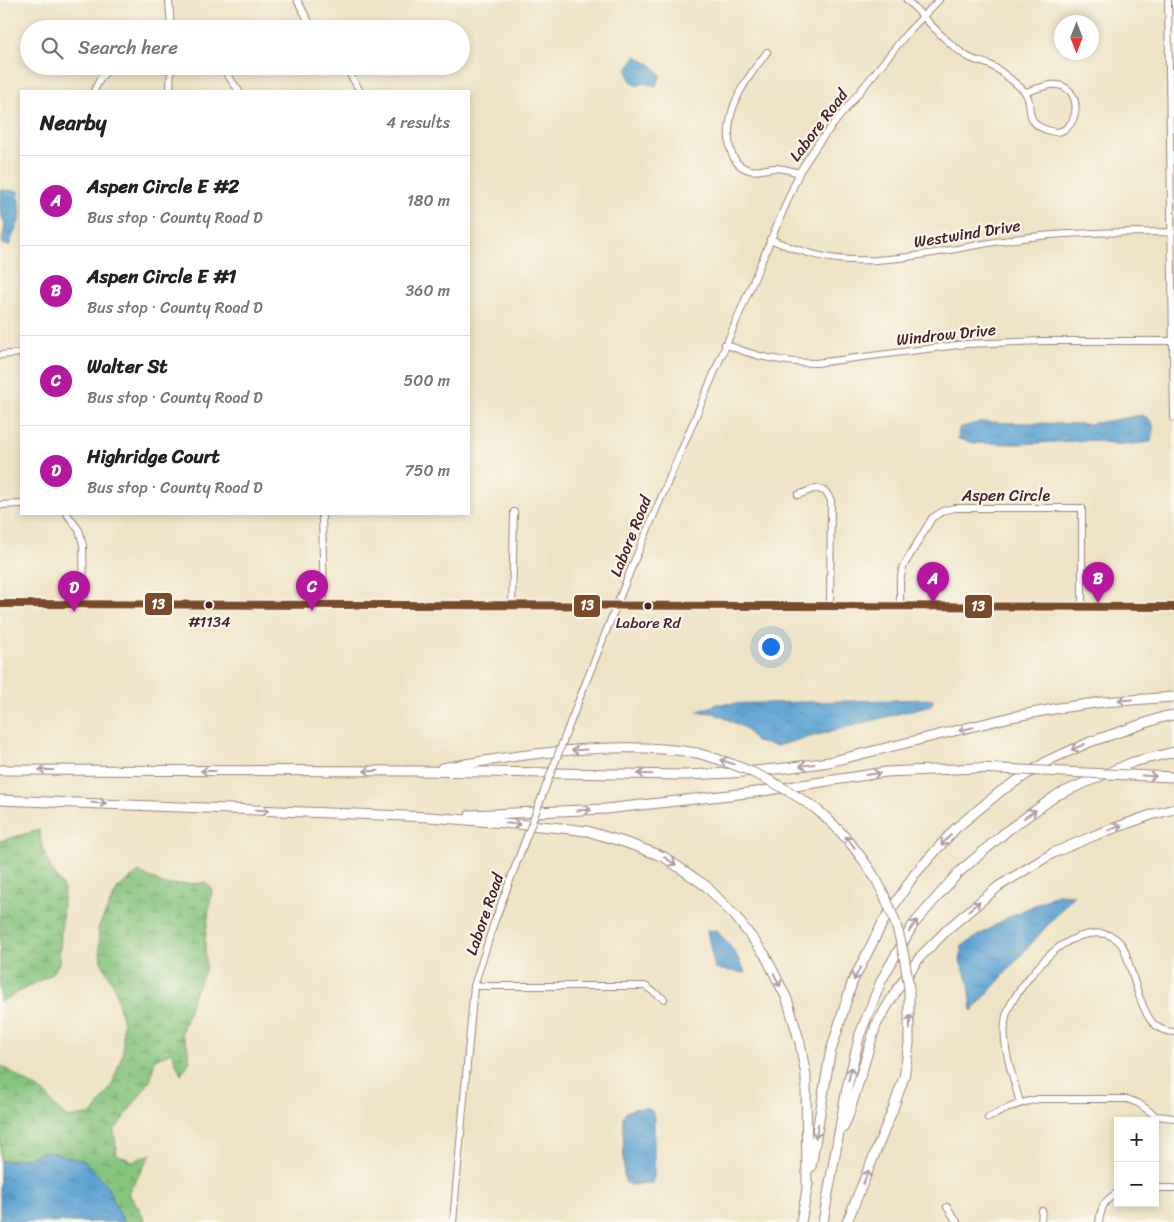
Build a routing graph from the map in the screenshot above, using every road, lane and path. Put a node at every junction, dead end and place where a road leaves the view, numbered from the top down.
1 (169, 0) edge
2 (297, 0) edge
3 (907, 0) edge
4 (939, 0) edge
5 (1168, 0) edge
6 (922, 16) junction
7 (170, 20) edge
8 (308, 20) edge
9 (767, 52) dead end
10 (103, 75) edge
11 (171, 75) edge
12 (227, 75) edge
13 (350, 75) edge
14 (94, 90) edge
15 (170, 90) edge
16 (238, 90) edge
17 (359, 90) edge
18 (1025, 92) junction
19 (799, 173) junction
20 (1172, 232) junction
21 (770, 240) junction
22 (1173, 341) edge
23 (725, 344) junction
24 (20, 353) edge
25 (2, 355) edge
26 (1174, 359) edge
27 (1174, 418) edge
28 (798, 495) dead end
29 (20, 504) edge
30 (0, 505) edge
31 (514, 512) dead end
32 (69, 515) edge
33 (322, 515) edge
34 (0, 604) edge
35 (84, 605) junction
36 (324, 606) junction
37 (512, 606) junction
38 (616, 606) junction
39 (830, 606) junction
40 (900, 606) junction
41 (1082, 607) junction
42 (1174, 607) edge
43 (1174, 697) edge
44 (1174, 715) edge
45 (1174, 752) edge
46 (0, 770) edge
47 (419, 771) junction
48 (1174, 777) edge
49 (0, 801) edge
50 (1174, 809) edge
51 (430, 817) junction
52 (474, 986) junction
53 (664, 999) dead end
54 (1174, 1032) edge
55 (1020, 1103) junction
56 (988, 1118) dead end
57 (1174, 1118) edge
58 (838, 1140) junction
59 (1159, 1188) edge
60 (1174, 1188) edge
61 (807, 1189) junction
62 (1114, 1195) edge
63 (947, 1207) dead end
64 (1042, 1212) dead end
65 (453, 1222) edge
66 (802, 1222) edge
67 (823, 1222) edge
68 (847, 1222) edge
69 (956, 1222) edge
70 (1041, 1222) edge
71 (1099, 1222) edge

1 - 7 street
2 - 8 street
3 - 6 street
4 - 6 street, Labore Road
5 - 20 street
6 - 18 street
6 - 19 street, Labore Road
9 - 19 street
10 - 14 street
11 - 15 street
12 - 16 street
13 - 17 street
18 - 18 street
19 - 21 street, Labore Road
20 - 21 street, Westwind Drive
20 - 22 street
21 - 23 street, Labore Road
22 - 23 street, Windrow Drive
22 - 26 street
23 - 38 street, Labore Road
24 - 25 street
26 - 27 street
28 - 39 street
29 - 30 street
31 - 37 street
32 - 35 street
33 - 36 street
34 - 35 street
35 - 36 street
36 - 37 street
37 - 38 street
38 - 39 street
38 - 52 street, Labore Road, bridge
39 - 40 street
40 - 41 street
40 - 41 street, Aspen Circle
41 - 42 street
43 -> 47 highway
44 -> 61 highway
58 -> 45 highway
47 -> 46 highway
68 -> 47 highway, bridge
51 -> 48 highway, bridge
49 -> 51 highway
58 -> 50 highway
51 -> 61 highway
52 - 53 street
52 - 65 street, Labore Road
54 - 55 street
55 - 56 street
55 - 57 street
58 - 67 highway
59 - 60 street
61 - 66 highway
62 - 71 street
63 - 69 street
64 - 70 street

